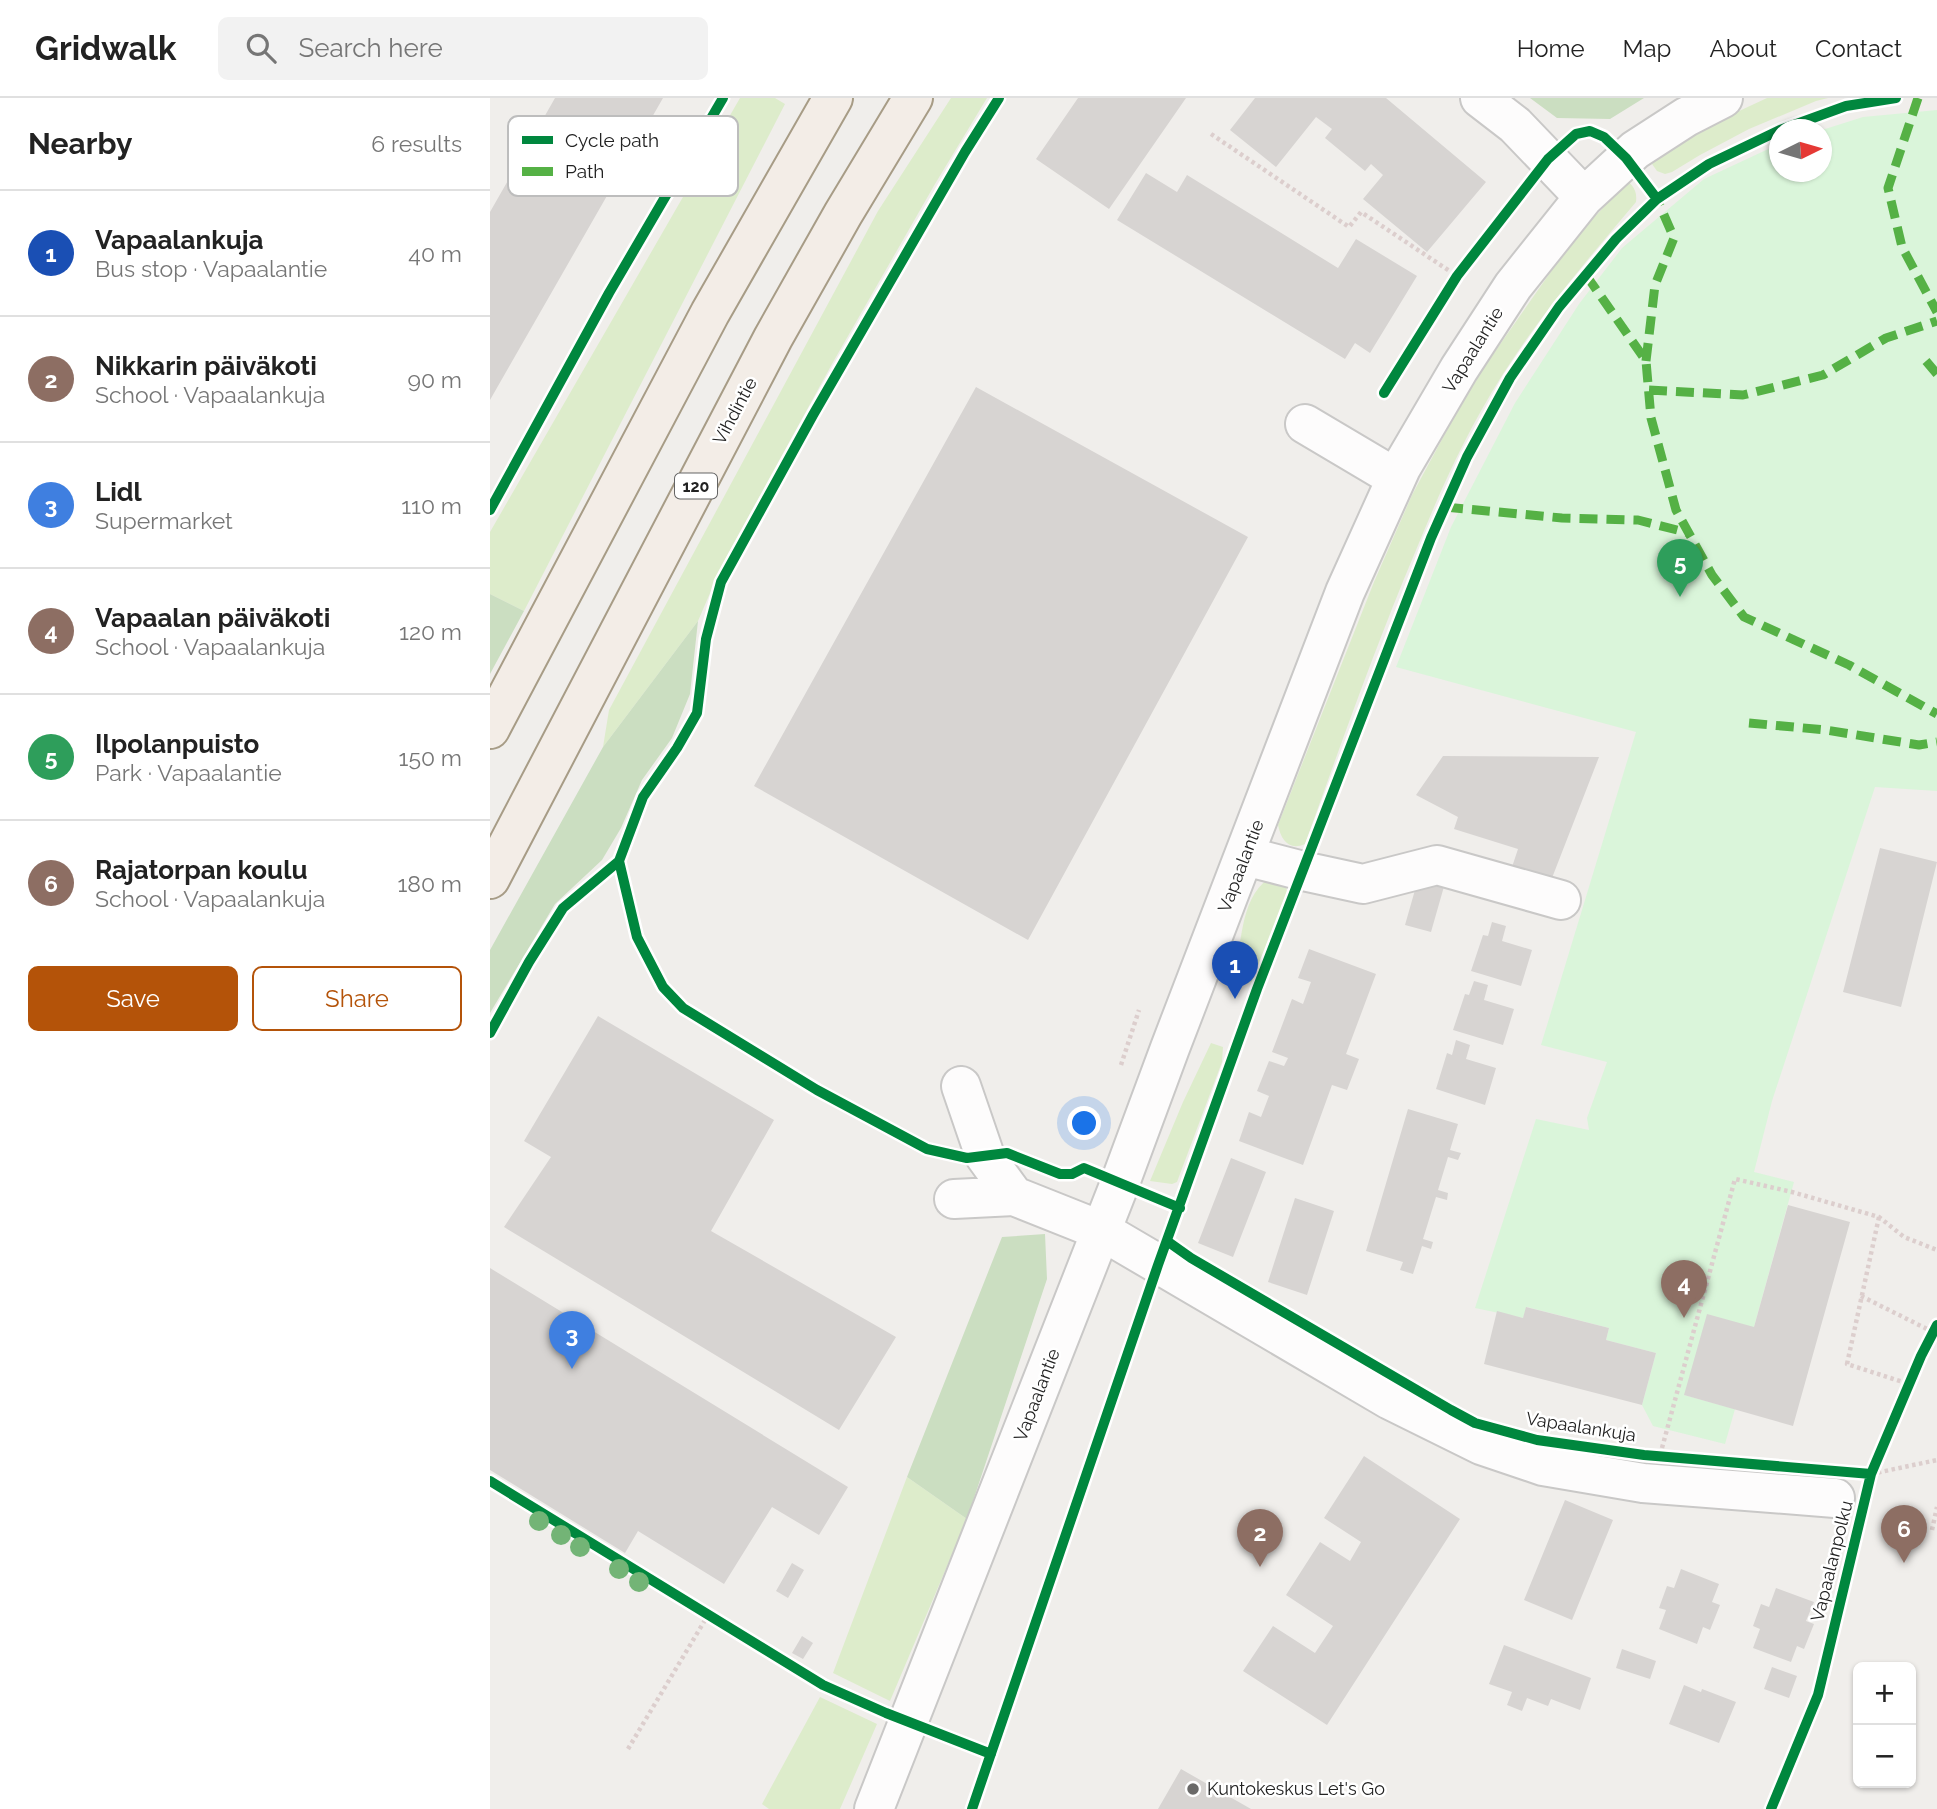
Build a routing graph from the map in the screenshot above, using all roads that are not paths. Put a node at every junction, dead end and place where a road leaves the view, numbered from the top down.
1 (833, 98) edge
2 (913, 98) edge
3 (1480, 98) edge
4 (1723, 98) edge
5 (1584, 197) junction
6 (1306, 424) dead end
7 (1396, 478) junction
8 (490, 729) edge
9 (1245, 856) junction
10 (490, 879) edge
11 (1561, 900) dead end
12 (961, 1086) dead end
13 (1014, 1196) junction
14 (954, 1199) dead end
15 (1102, 1231) junction
16 (1858, 1483) road end
17 (874, 1809) edge

1 - 8 main road
2 - 10 main road, Vihdintie / 120
3 - 5 street
4 - 5 street, Vapaalantie
5 - 7 street, Vapaalantie
6 - 7 street
7 - 9 street, Vapaalantie
9 - 11 street
9 - 15 street, Vapaalantie
12 - 13 street
13 - 14 street
13 - 15 street
15 - 16 street
15 - 17 street, Vapaalantie

